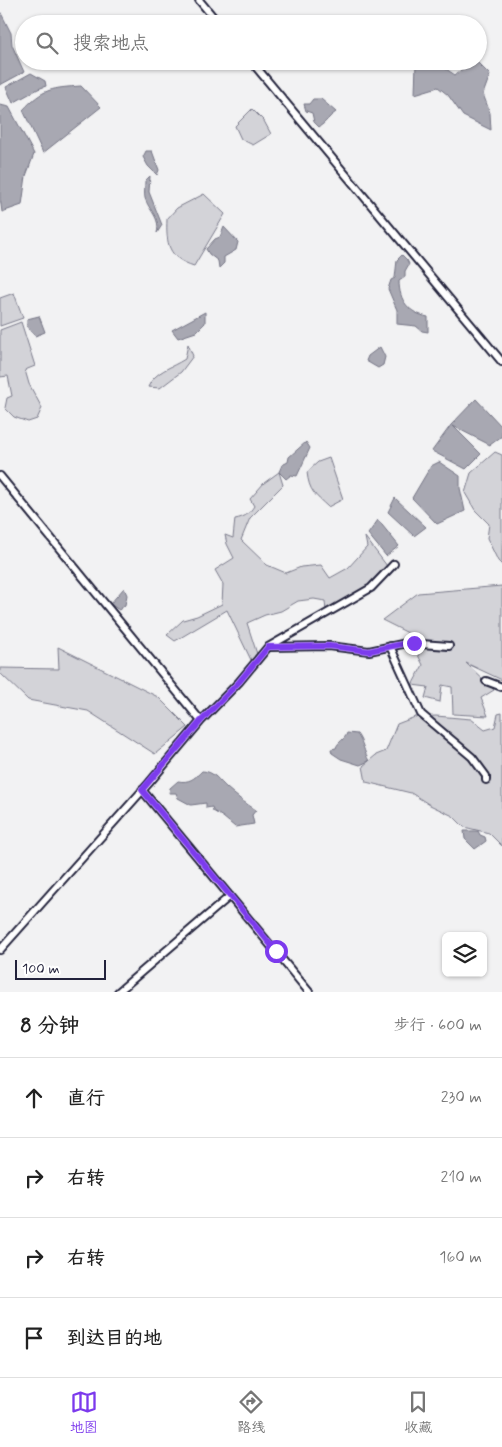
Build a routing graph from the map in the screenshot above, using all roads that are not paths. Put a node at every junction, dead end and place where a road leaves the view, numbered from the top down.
1 (199, 0) edge
2 (212, 15) edge
3 (259, 70) edge
4 (502, 362) edge
5 (0, 476) edge
6 (394, 564) dead end
7 (390, 646) junction
8 (449, 646) dead end
9 (268, 647) junction
10 (486, 681) dead end
11 (502, 687) edge
12 (201, 721) junction
13 (486, 780) dead end
14 (142, 790) junction
15 (230, 896) junction
16 (0, 950) edge
17 (118, 992) edge
18 (309, 992) edge

1 - 2 street
3 - 4 street
5 - 12 street
6 - 9 street
7 - 8 street
7 - 9 street
7 - 13 street
9 - 12 street
10 - 11 street
12 - 14 street
14 - 15 street
14 - 16 street
15 - 17 street
15 - 18 street

